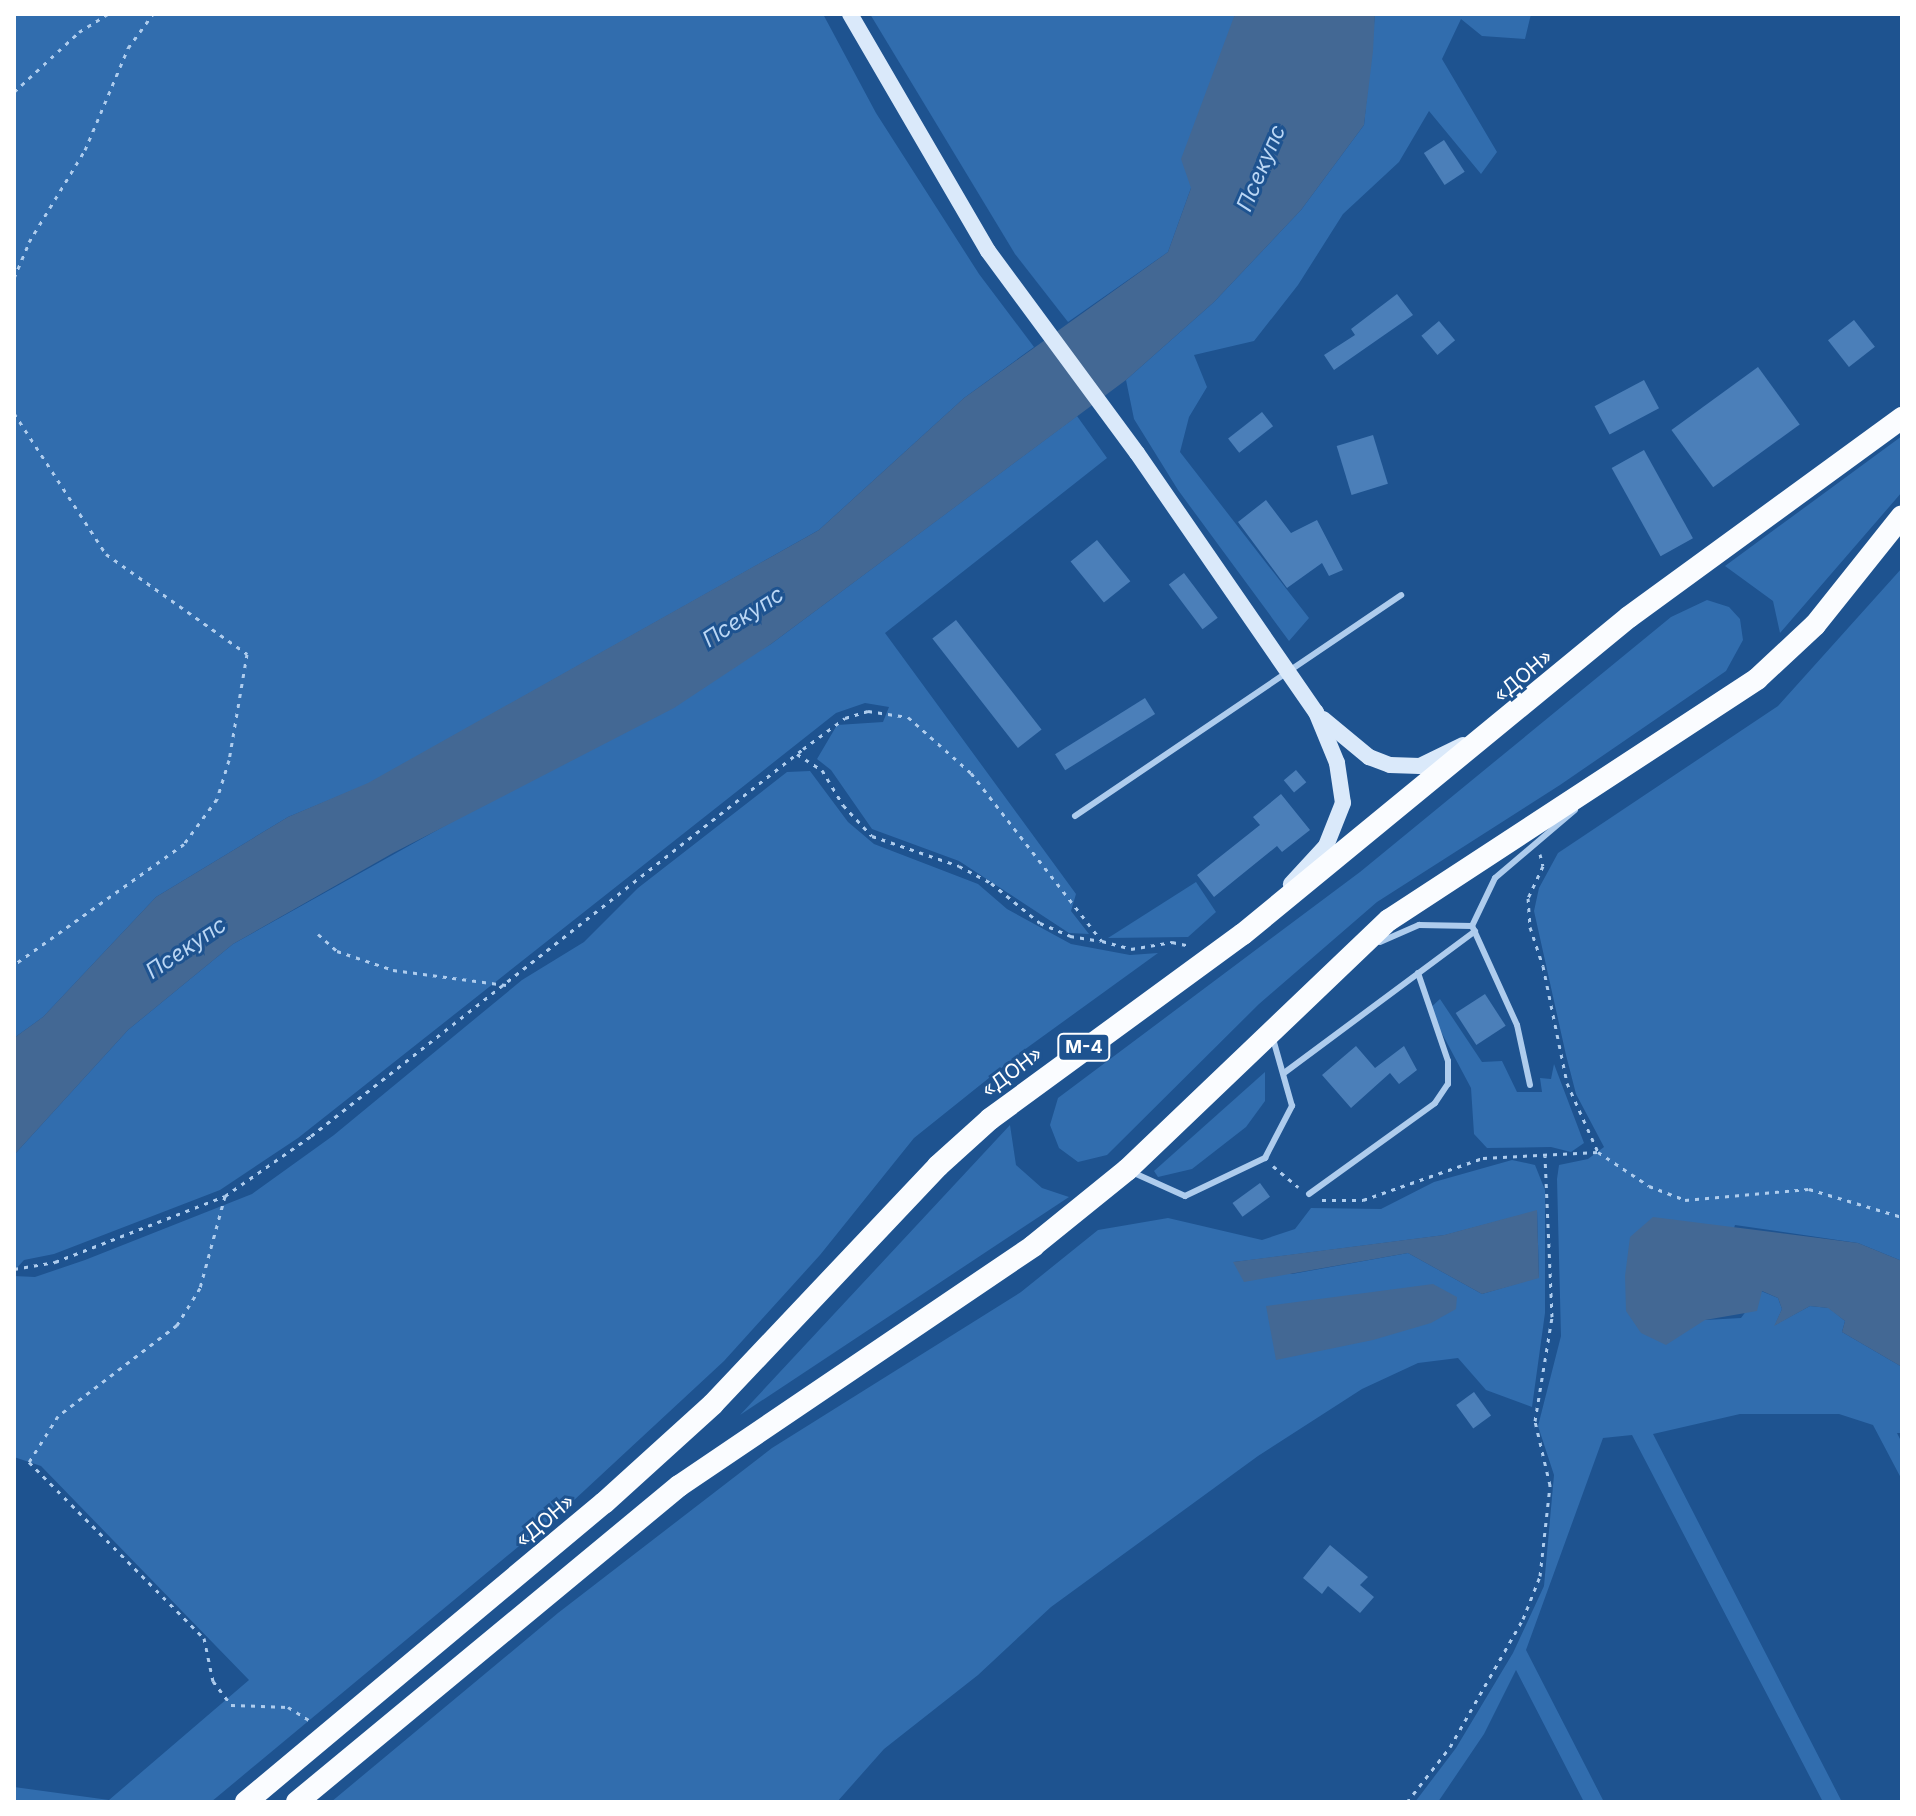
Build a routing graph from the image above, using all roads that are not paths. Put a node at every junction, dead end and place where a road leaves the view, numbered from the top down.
1 (850, 14) edge
2 (1902, 418) edge
3 (1902, 516) edge
4 (1401, 595) dead end
5 (1288, 671) junction
6 (1316, 712) junction
7 (1517, 713) junction
8 (1623, 769) junction
9 (1075, 816) dead end
10 (1474, 928) junction
11 (1243, 934) junction
12 (1418, 973) junction
13 (1310, 992) junction
14 (1270, 1030) junction
15 (1284, 1073) junction
16 (1530, 1085) dead end
17 (1127, 1170) junction
18 (1309, 1194) road end
19 (246, 1802) edge
20 (297, 1802) edge

1 - 5 main road
2 - 7 highway, «ДОН» / М-4
3 - 8 highway
4 - 5 lane
5 - 6 main road
5 - 9 lane
6 - 7 main road, М-4
6 - 11 main road, М-4
7 - 11 highway, «ДОН» / М-4
8 - 10 lane
8 - 13 highway
10 - 12 lane
10 - 13 lane
10 - 16 lane
11 - 19 highway, «ДОН» / М-4
12 - 15 lane
12 - 18 lane
13 - 14 highway
14 - 15 lane
14 - 17 highway
15 - 17 lane
17 - 20 highway

